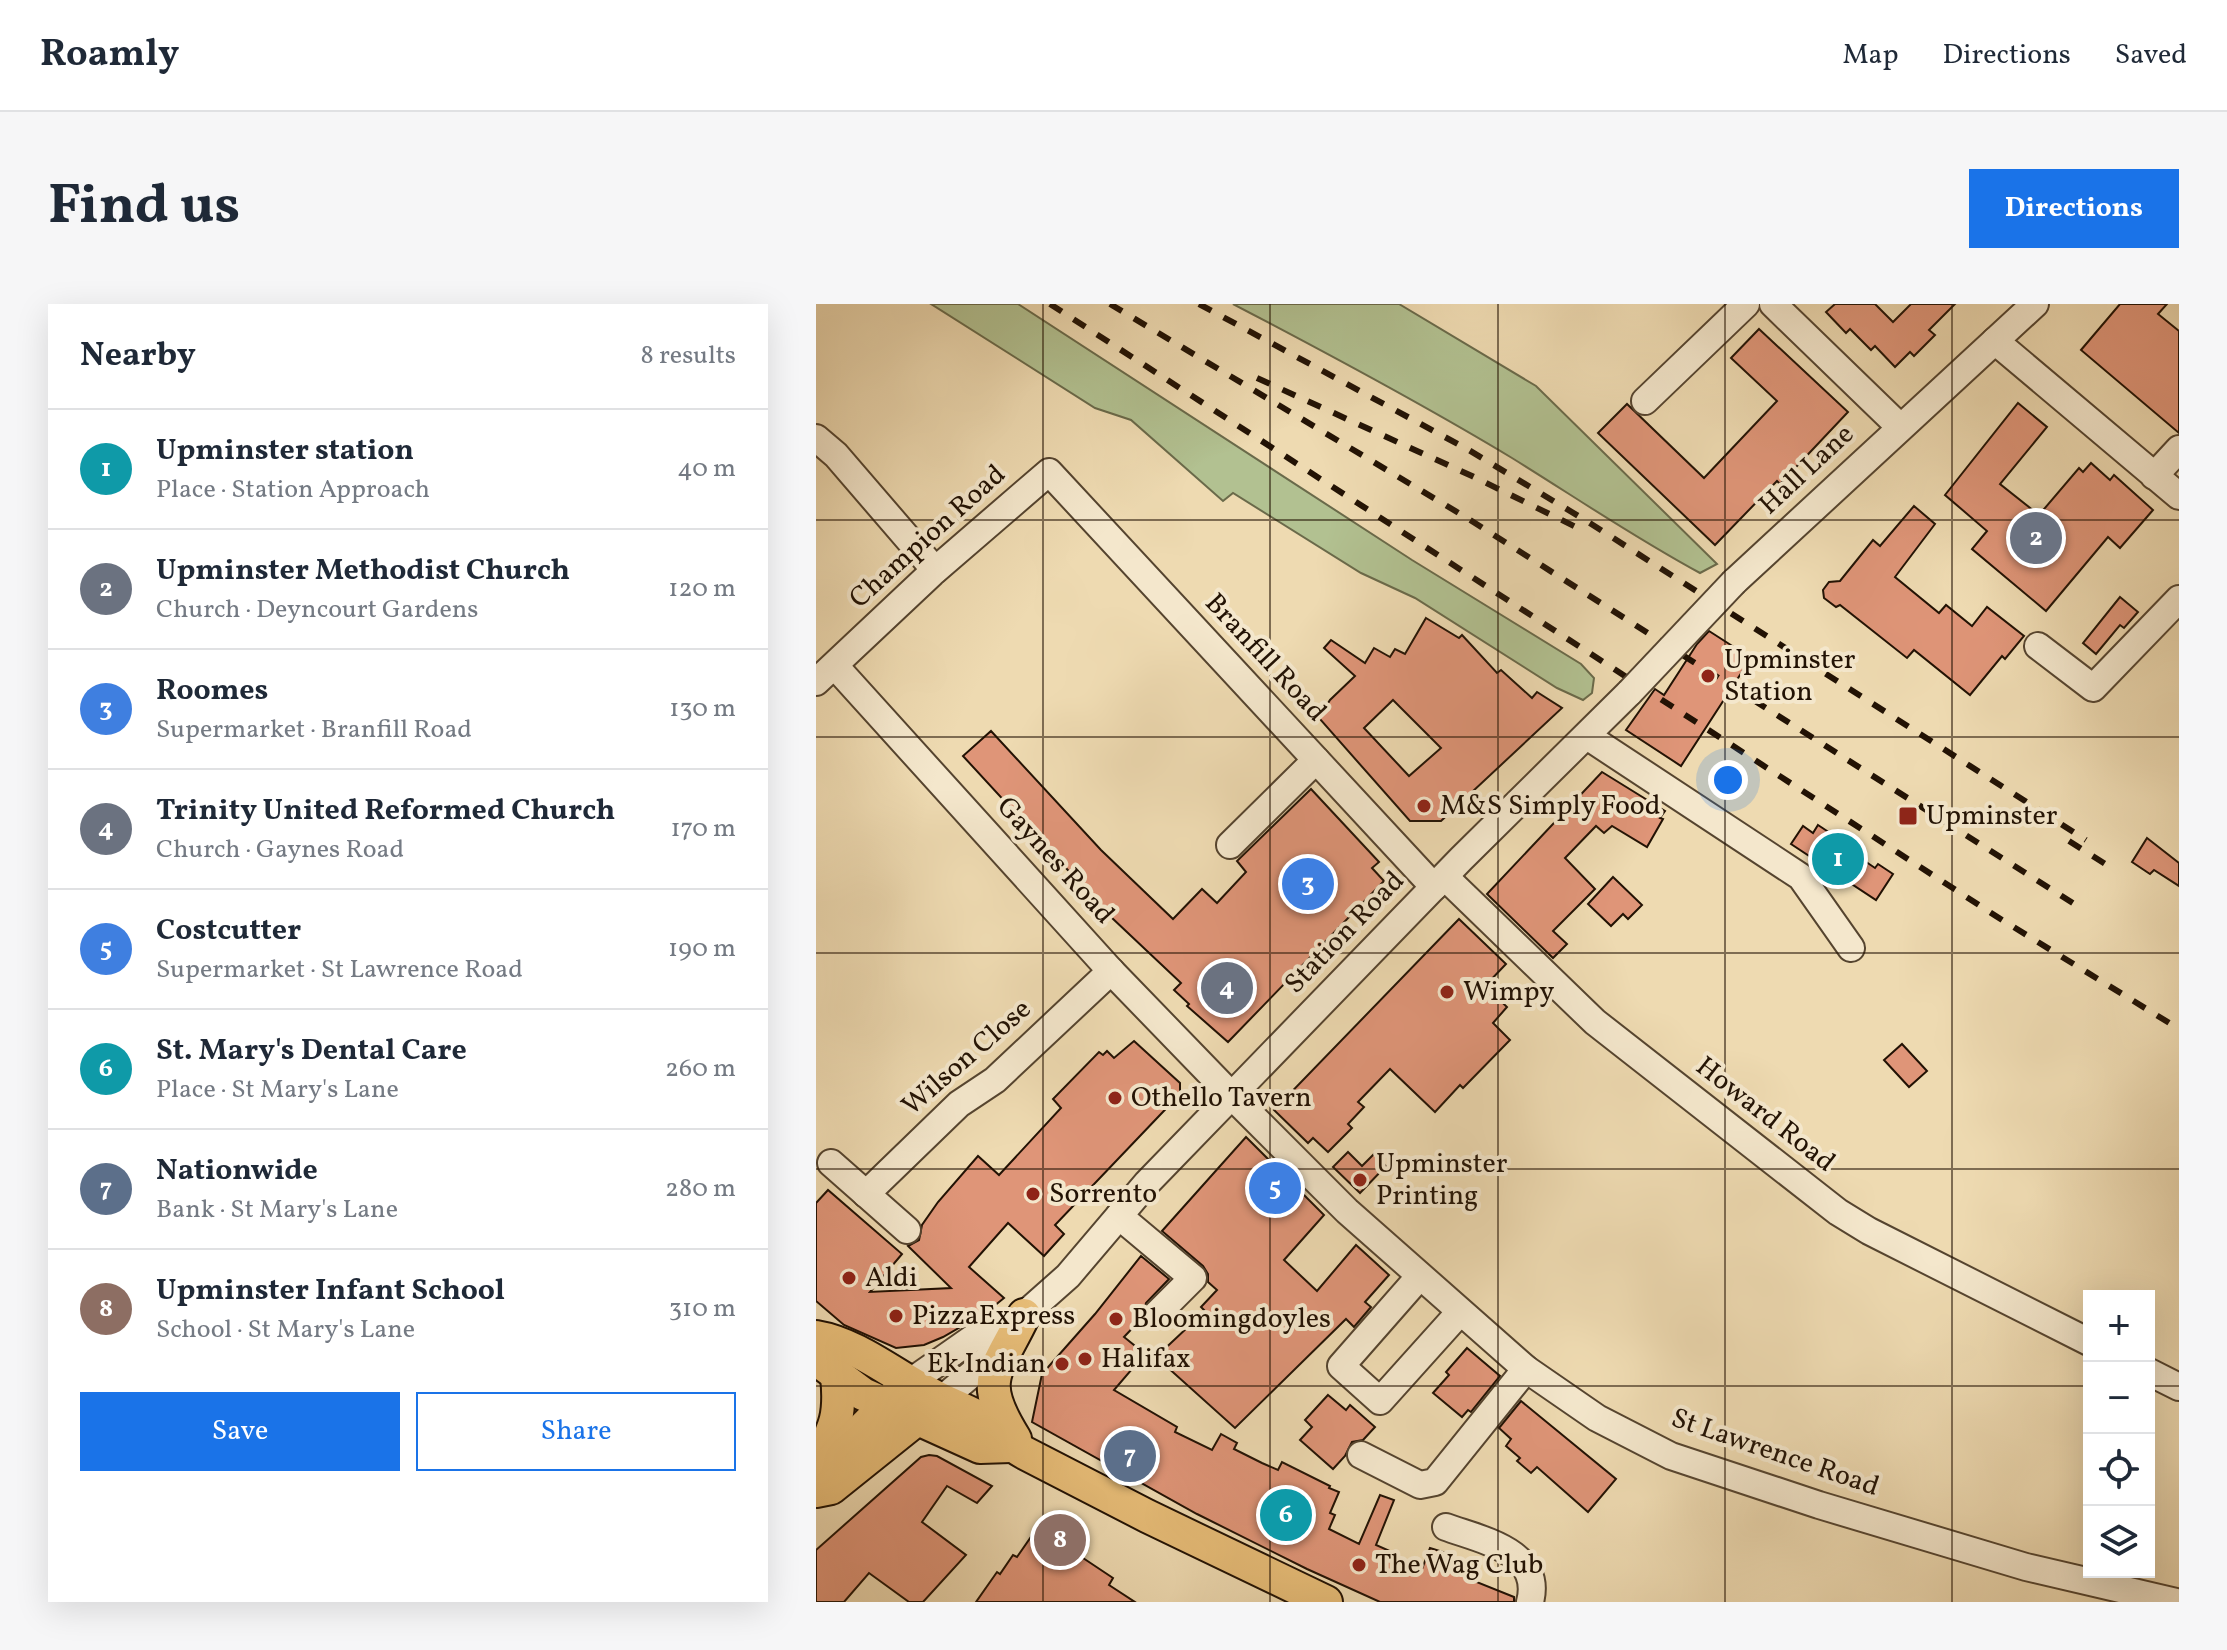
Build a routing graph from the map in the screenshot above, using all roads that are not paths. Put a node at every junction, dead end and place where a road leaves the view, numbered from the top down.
1 (1746, 304) edge
2 (1773, 304) edge
3 (2035, 304) edge
4 (1995, 341) junction
5 (1645, 401) dead end
6 (1900, 427) junction
7 (816, 438) edge
8 (2179, 449) edge
9 (1049, 472) joint
10 (2154, 476) junction
11 (2179, 496) edge
12 (935, 570) junction
13 (2179, 599) edge
14 (2038, 646) dead end
15 (826, 674) edge
16 (1630, 692) joint
17 (1587, 736) junction
18 (1316, 760) junction
19 (1230, 845) dead end
20 (1439, 882) junction
21 (1851, 948) dead end
22 (1111, 971) junction
23 (1231, 1095) junction
24 (831, 1163) dead end
25 (866, 1194) junction
26 (1119, 1216) junction
27 (907, 1230) dead end
28 (1420, 1276) junction
29 (1460, 1312) junction
30 (1157, 1314) dead end
31 (1017, 1320) junction
32 (816, 1337) edge
33 (2083, 1339) edge
34 (827, 1367) edge
35 (1526, 1369) junction
36 (2155, 1375) edge
37 (2179, 1387) edge
38 (897, 1394) junction
39 (930, 1409) junction
40 (1017, 1449) junction
41 (1361, 1455) dead end
42 (816, 1463) edge
43 (816, 1479) edge
44 (816, 1491) edge
45 (1446, 1527) dead end
46 (1312, 1599) edge
47 (1530, 1602) edge
48 (2176, 1602) edge

1 - 5 street
2 - 6 street
3 - 4 street, Hall Lane
4 - 6 street, Hall Lane
4 - 10 street
6 - 16 street, Hall Lane, bridge
7 - 12 street
8 - 10 street
9 - 12 street, Champion Road
9 - 18 street, Branfill Road
10 - 11 street
12 - 15 street, Champion Road
13 - 14 street
15 - 22 street, Gaynes Road
16 - 17 street, Station Road
17 - 20 street, Station Road
17 - 21 street
18 - 19 street
18 - 20 street, Branfill Road
20 - 23 street, Station Road
20 - 33 street, Howard Road
22 - 23 street, Gaynes Road
22 - 25 street, Wilson Close
23 - 26 street, Station Road
23 - 28 street, St Lawrence Road
24 - 25 street
25 - 27 street
26 - 30 street
26 - 31 street, Station Road
28 - 29 street, St Lawrence Road
28 - 29 street
29 - 35 street, St Lawrence Road
31 - 38 street, Station Road
31 - 39 street, Station Road
31 - 40 main road
32 - 38 main road
34 - 38 main road
34 - 42 main road
35 - 41 street
35 - 48 street, St Lawrence Road
36 - 37 street
38 - 39 main road
38 - 43 main road
39 - 40 main road
39 - 44 main road
40 - 46 main road
45 - 47 street

